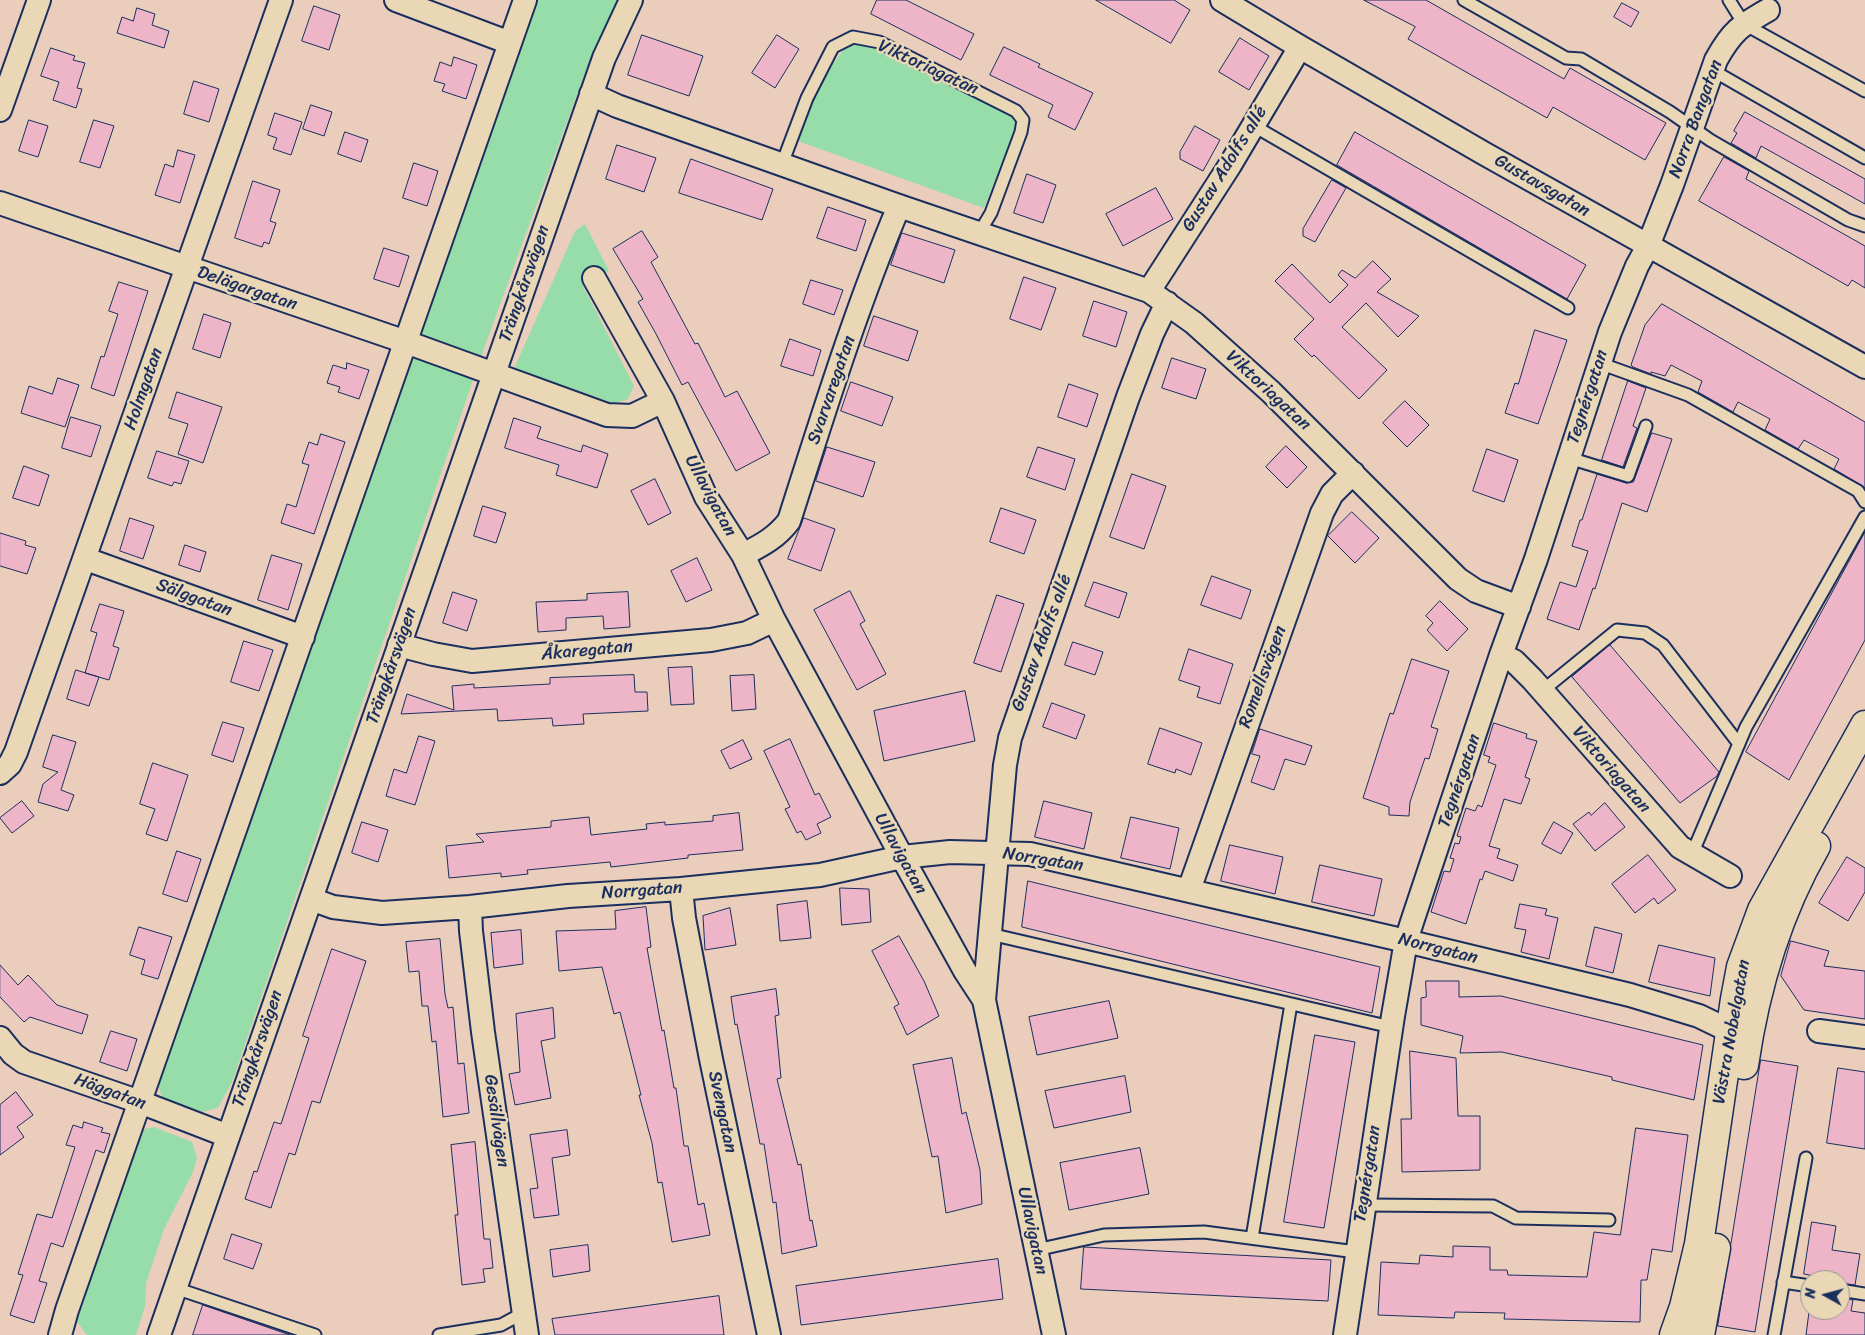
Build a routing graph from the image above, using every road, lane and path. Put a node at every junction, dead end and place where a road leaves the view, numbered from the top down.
1 (39, 0) edge
2 (281, 0) edge
3 (396, 0) edge
4 (525, 0) edge
5 (631, 0) edge
6 (1222, 0) edge
7 (1464, 0) edge
8 (1728, 0) edge
9 (1768, 10) dead end
10 (1744, 24) junction
11 (510, 43) junction
12 (1300, 47) junction
13 (1712, 70) junction
14 (1865, 91) edge
15 (591, 94) junction
16 (0, 110) edge
17 (1254, 126) junction
18 (1693, 127) junction
19 (1865, 158) edge
20 (782, 164) junction
21 (0, 204) edge
22 (900, 206) junction
23 (1865, 226) edge
24 (979, 233) junction
25 (1648, 246) junction
26 (186, 268) junction
27 (594, 278) dead end
28 (1158, 296) junction
29 (1568, 308) dead end
30 (406, 342) junction
31 (1599, 363) junction
32 (1865, 367) edge
33 (493, 375) junction
34 (663, 401) junction
35 (1646, 426) dead end
36 (1569, 458) junction
37 (1353, 473) junction
38 (1865, 502) edge
39 (1865, 517) edge
40 (743, 555) junction
41 (86, 559) junction
42 (1519, 607) junction
43 (774, 620) junction
44 (303, 637) junction
45 (399, 645) junction
46 (1501, 655) junction
47 (1542, 690) junction
48 (1865, 725) edge
49 (1739, 744) junction
50 (1865, 761) edge
51 (0, 773) edge
52 (998, 852) junction
53 (1692, 854) junction
54 (902, 857) junction
55 (1730, 876) dead end
56 (681, 889) junction
57 (1189, 890) junction
58 (311, 899) junction
59 (470, 907) junction
60 (990, 934) junction
61 (1406, 941) junction
62 (984, 1000) junction
63 (1291, 1004) junction
64 (1391, 1027) junction
65 (1730, 1031) junction
66 (1818, 1031) dead end
67 (1865, 1037) edge
68 (4, 1052) edge
69 (140, 1102) junction
70 (228, 1136) junction
71 (1806, 1158) dead end
72 (1364, 1205) junction
73 (1609, 1220) dead end
74 (1252, 1238) junction
75 (1036, 1250) junction
76 (1356, 1252) junction
77 (1783, 1282) junction
78 (1800, 1285) edge
79 (175, 1288) junction
80 (1850, 1292) edge
81 (1865, 1294) edge
82 (523, 1313) junction
83 (60, 1335) edge
84 (159, 1335) edge
85 (315, 1335) edge
86 (439, 1335) edge
87 (527, 1335) edge
88 (769, 1335) edge
89 (1054, 1335) edge
90 (1345, 1335) edge
91 (1674, 1335) edge
92 (1700, 1335) edge
93 (1774, 1335) edge

1 - 16 street
2 - 26 street, Holmgatan
3 - 11 street
4 - 11 street
5 - 15 street, Trängkårsvägen
6 - 12 street, Gustavsgatan
7 - 18 lane
8 - 10 lane
9 - 10 street, Norra Bangatan
10 - 13 street, Norra Bangatan
10 - 14 lane
11 - 30 street
12 - 17 street, Gustav Adolfs allé
12 - 25 street, Gustavsgatan
13 - 18 street, Norra Bangatan
13 - 19 lane
15 - 20 street, Viktoriagatan
15 - 33 street, Trängkårsvägen
17 - 28 street, Gustav Adolfs allé
17 - 29 lane
18 - 23 lane
18 - 25 street, Norra Bangatan
20 - 22 street, Viktoriagatan
20 - 24 lane, Viktoriagatan
21 - 26 street, Delägargatan
22 - 24 street, Viktoriagatan
22 - 40 street, Svarvaregatan
24 - 28 street, Viktoriagatan
25 - 31 street, Tegnérgatan
25 - 32 street, Gustavsgatan
26 - 30 street, Delägargatan
26 - 41 street, Holmgatan
27 - 34 street, Ullavigatan
28 - 37 street, Viktoriagatan
28 - 52 street, Gustav Adolfs allé
30 - 33 street, Delägargatan
30 - 44 street
31 - 36 street, Tegnérgatan
31 - 38 lane
33 - 34 street
33 - 45 street, Trängkårsvägen
34 - 40 street, Ullavigatan
35 - 36 lane
36 - 42 street, Tegnérgatan
37 - 42 street, Viktoriagatan
37 - 57 street, Romellsvägen
39 - 49 lane
40 - 43 street, Ullavigatan
41 - 44 street, Sälggatan
41 - 51 street, Holmgatan
42 - 46 street, Tegnérgatan
43 - 45 street, Åkaregatan
43 - 54 street, Ullavigatan
44 - 69 street
45 - 58 street, Trängkårsvägen
46 - 47 street, Viktoriagatan
46 - 61 street, Tegnérgatan
47 - 49 lane
47 - 53 street, Viktoriagatan
48 - 65 main road, Västra Nobelgatan
49 - 53 lane
50 - 92 main road, Västra Nobelgatan
52 - 54 street, Norrgatan
52 - 57 street, Norrgatan
52 - 60 street, Gustav Adolfs allé
53 - 55 street, Viktoriagatan
54 - 56 street, Norrgatan
54 - 62 street, Ullavigatan
56 - 59 street, Norrgatan
56 - 88 street, Svengatan
57 - 61 street, Norrgatan
58 - 59 street, Norrgatan
58 - 70 street, Trängkårsvägen
59 - 82 street, Gesällvägen
60 - 62 street, Gustav Adolfs allé
60 - 63 lane
61 - 64 street, Tegnérgatan
61 - 65 street, Norrgatan
62 - 75 street, Ullavigatan
63 - 64 lane
63 - 74 lane
64 - 72 street, Tegnérgatan
65 - 91 main road, Västra Nobelgatan
66 - 67 street
68 - 69 street, Häggatan
69 - 70 street, Häggatan
69 - 83 street
70 - 79 street, Trängkårsvägen
71 - 77 lane
72 - 73 lane
72 - 76 street, Tegnérgatan
74 - 75 lane
74 - 76 lane
75 - 89 street, Ullavigatan
76 - 90 street, Tegnérgatan
77 - 78 lane
77 - 93 lane
79 - 84 street, Trängkårsvägen
79 - 85 lane
80 - 81 lane
82 - 86 lane
82 - 87 street, Gesällvägen

